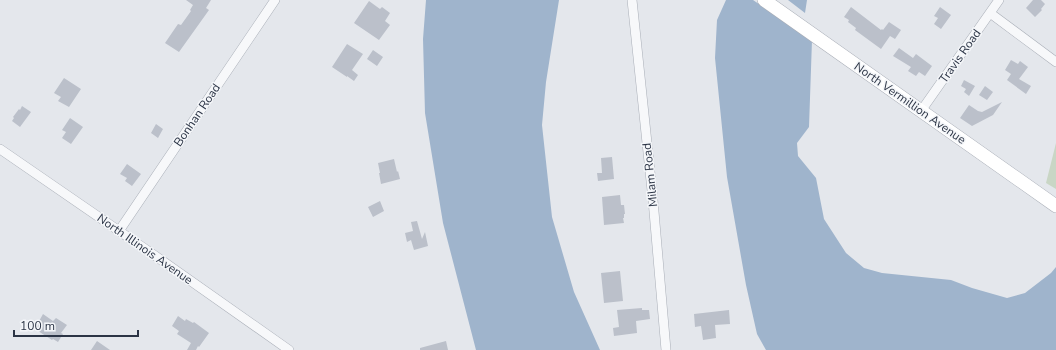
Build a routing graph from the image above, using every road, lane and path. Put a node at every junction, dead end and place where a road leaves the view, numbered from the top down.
1 (275, 0) edge
2 (632, 0) edge
3 (764, 0) edge
4 (999, 0) edge
5 (990, 13) junction
6 (1056, 62) edge
7 (921, 111) junction
8 (0, 149) edge
9 (1056, 206) edge
10 (119, 231) junction
11 (290, 350) edge
12 (666, 350) edge

1 - 10 street, Bonhan Road
2 - 12 street, Milam Road
3 - 7 street, North Vermillion Avenue
4 - 5 street, Travis Road
5 - 6 street
5 - 7 street, Travis Road
7 - 9 street, North Vermillion Avenue
8 - 10 street, North Illinois Avenue
10 - 11 street, North Illinois Avenue

